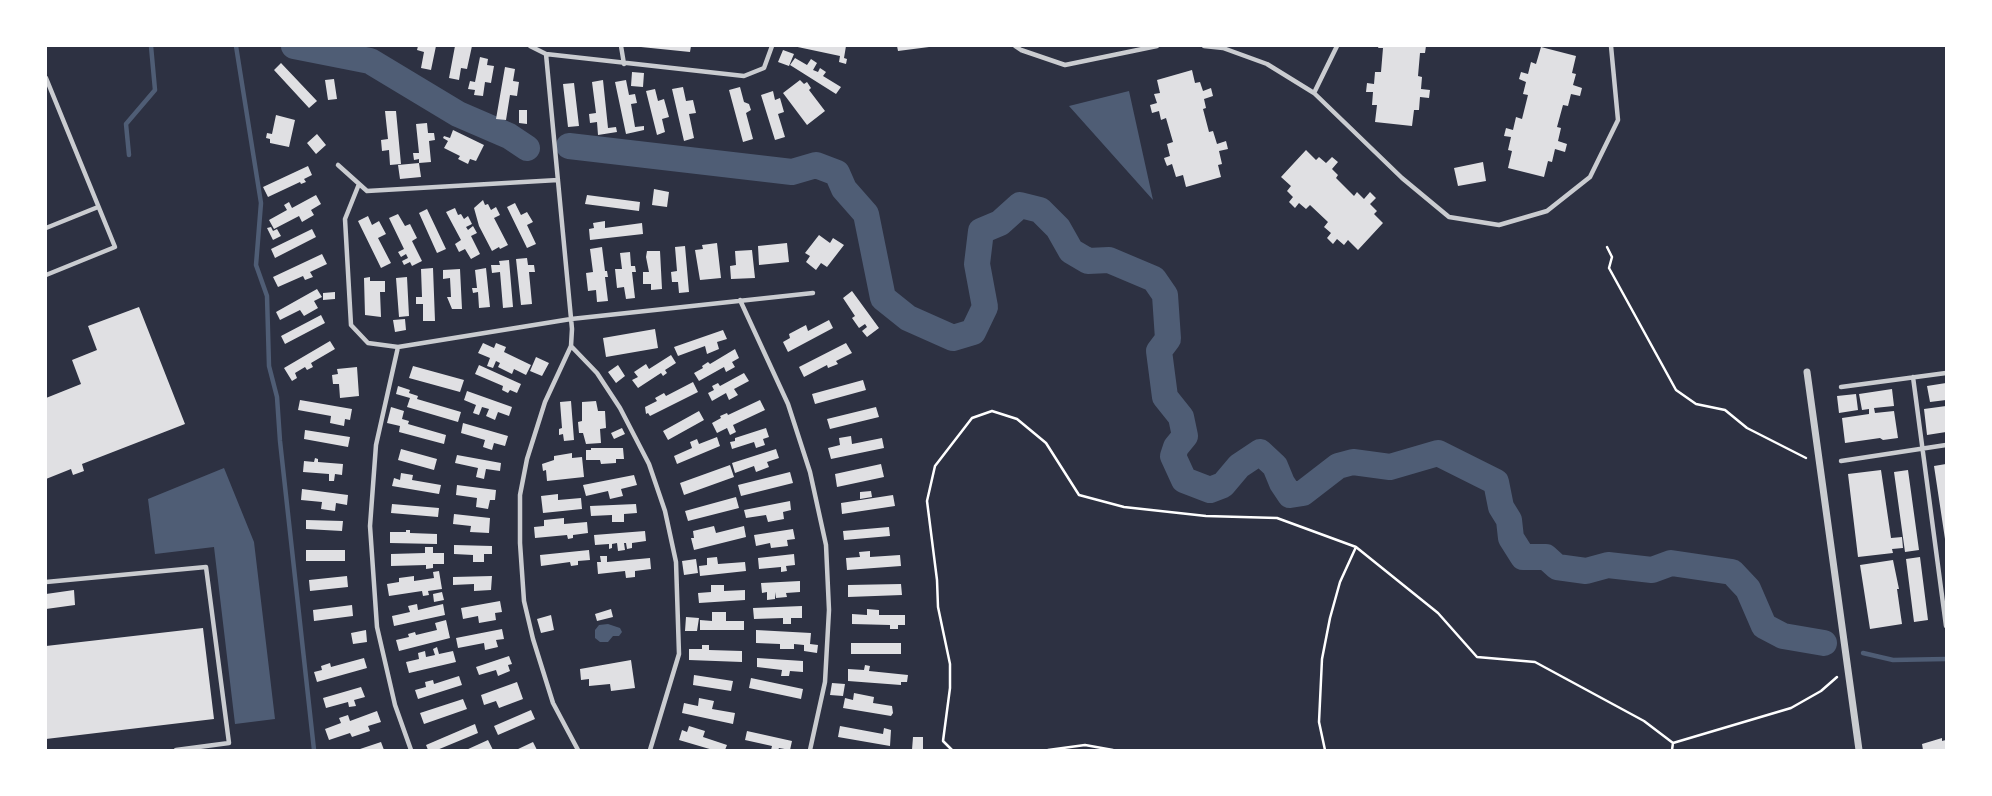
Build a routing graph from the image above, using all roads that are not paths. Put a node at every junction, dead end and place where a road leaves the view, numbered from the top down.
1 (530, 46) edge
2 (621, 46) edge
3 (772, 46) edge
4 (1015, 46) edge
5 (1157, 46) edge
6 (1204, 46) edge
7 (1338, 46) edge
8 (1611, 46) edge
9 (546, 54) junction
10 (624, 64) junction
11 (46, 78) edge
12 (1314, 93) junction
13 (338, 165) dead end
14 (558, 180) junction
15 (359, 184) junction
16 (98, 207) junction
17 (46, 228) edge
18 (46, 275) edge
19 (813, 293) dead end
20 (740, 300) junction
21 (571, 319) junction
22 (571, 345) junction
23 (398, 347) junction
24 (1807, 372) dead end
25 (1947, 373) edge
26 (1913, 377) junction
27 (1841, 387) dead end
28 (1947, 446) edge
29 (1922, 449) junction
30 (1841, 461) dead end
31 (46, 582) edge
32 (1947, 625) edge
33 (176, 751) edge
34 (411, 751) edge
35 (578, 751) edge
36 (650, 751) edge
37 (810, 751) edge
38 (1859, 751) edge

1 - 9 lane
2 - 10 lane
3 - 10 lane
4 - 5 lane
6 - 12 lane
7 - 12 lane
8 - 12 lane
9 - 10 lane
9 - 14 lane
11 - 16 lane
13 - 15 lane
14 - 15 lane
14 - 21 lane
15 - 23 lane
16 - 17 lane
16 - 18 lane
19 - 20 lane
20 - 21 lane
20 - 37 lane
21 - 22 lane
21 - 23 lane
22 - 35 lane
22 - 36 lane
23 - 34 lane
24 - 38 street
25 - 26 lane
26 - 27 lane
26 - 29 lane
28 - 29 lane
29 - 30 lane
29 - 32 lane
31 - 33 lane

